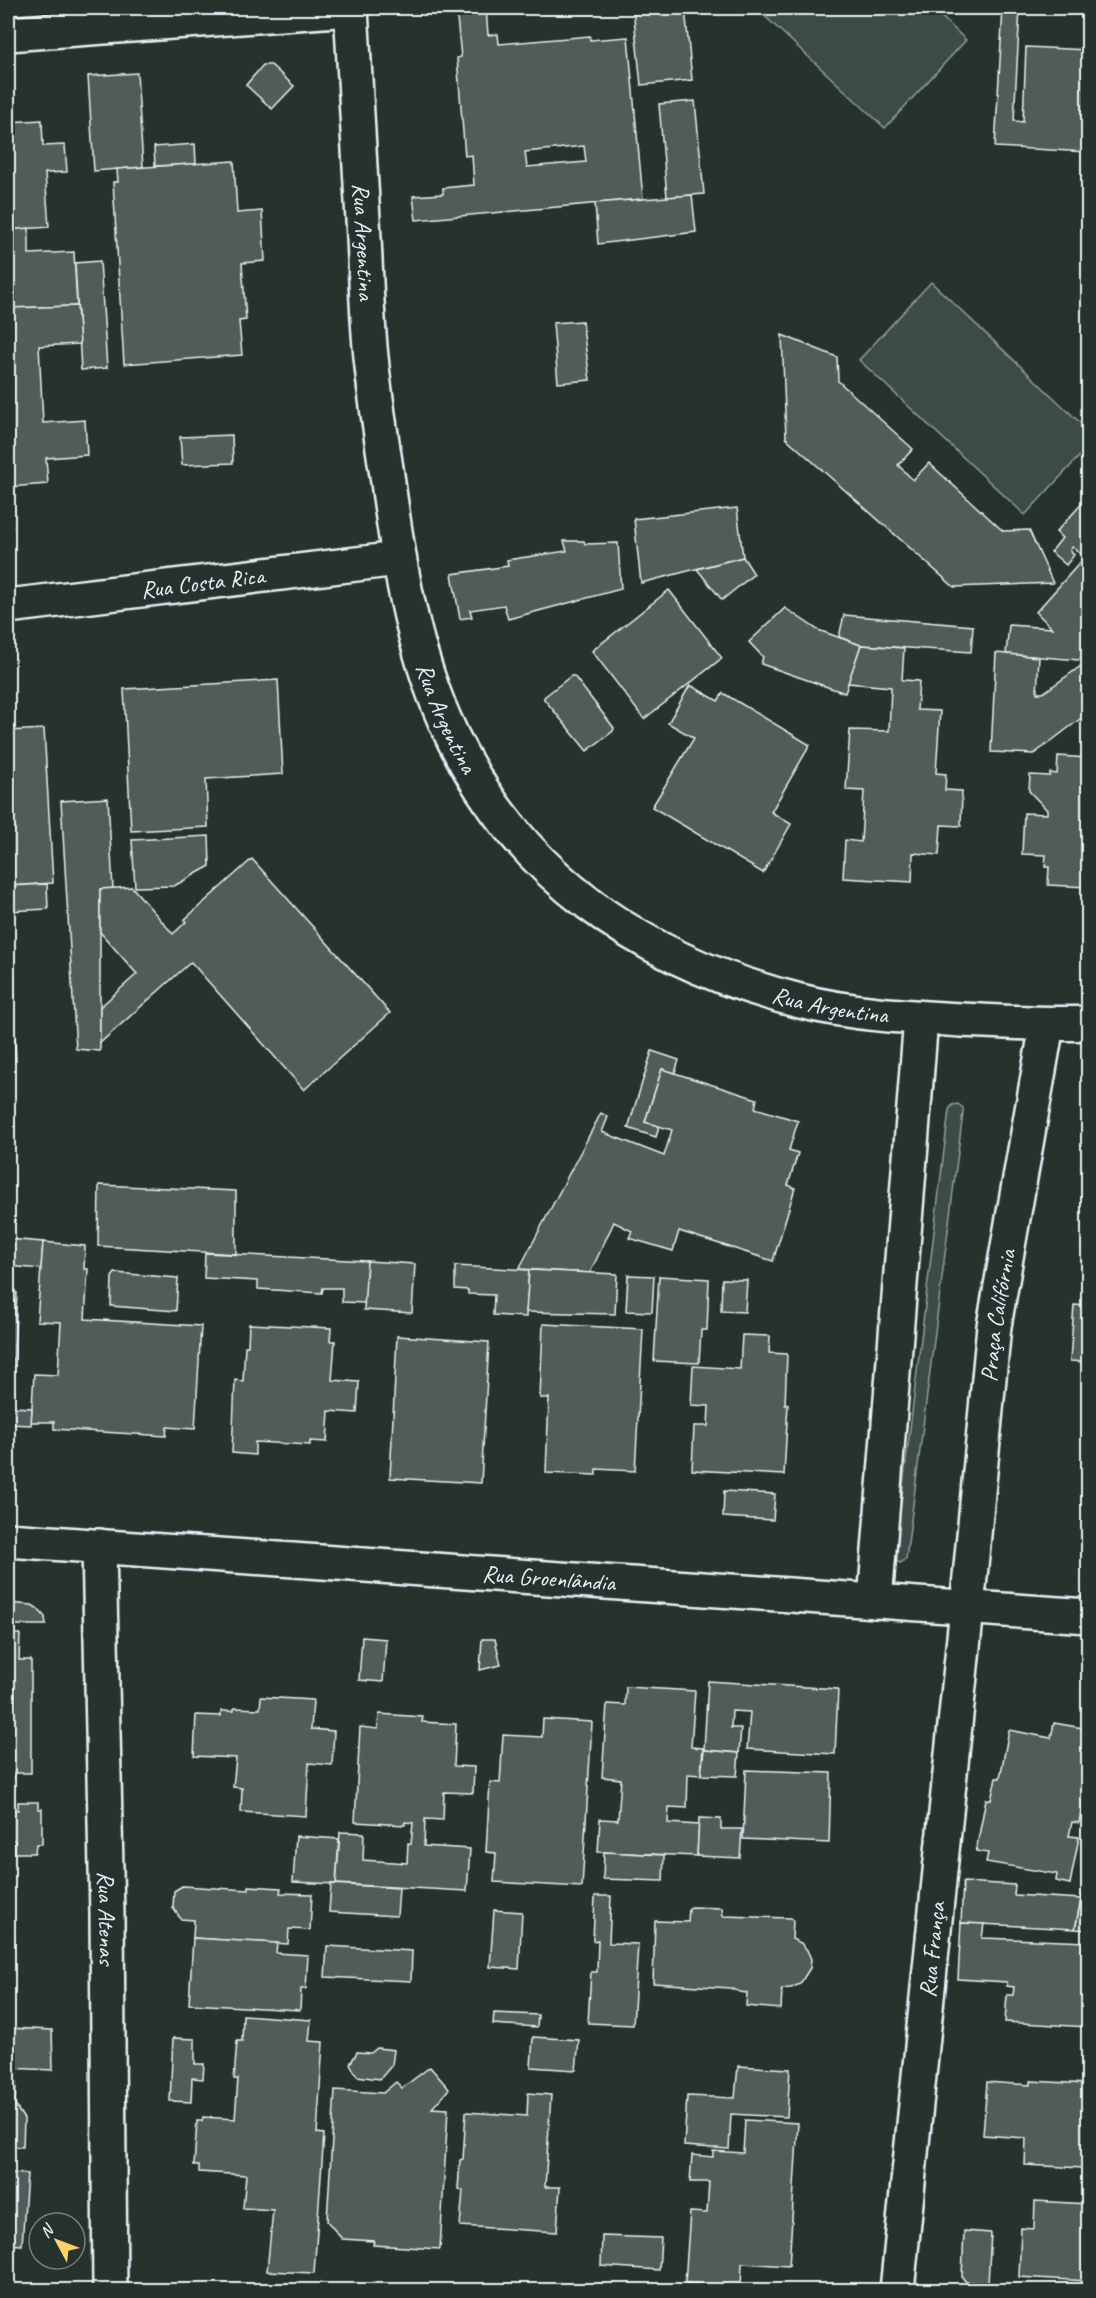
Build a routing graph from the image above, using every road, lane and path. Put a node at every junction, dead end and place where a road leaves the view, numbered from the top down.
1 (351, 8) edge
2 (8, 34) edge
3 (398, 559) junction
4 (8, 606) edge
5 (921, 1018) junction
6 (1089, 1023) edge
7 (1047, 1025) junction
8 (8, 1540) edge
9 (99, 1546) junction
10 (875, 1601) junction
11 (967, 1608) junction
12 (1089, 1616) edge
13 (110, 2290) edge
14 (897, 2290) edge

1 - 2 street
1 - 3 street, Rua Argentina
3 - 4 street, Rua Costa Rica
3 - 5 street, Rua Argentina
5 - 7 street, Rua Argentina
5 - 10 street
6 - 7 street, Rua Argentina
7 - 11 street, Praça Califórnia
8 - 9 street, Rua Groenlândia
9 - 10 street, Rua Groenlândia
9 - 13 street, Rua Atenas
10 - 11 street, Rua Groenlândia
11 - 12 street, Rua Groenlândia
11 - 14 street, Rua França

